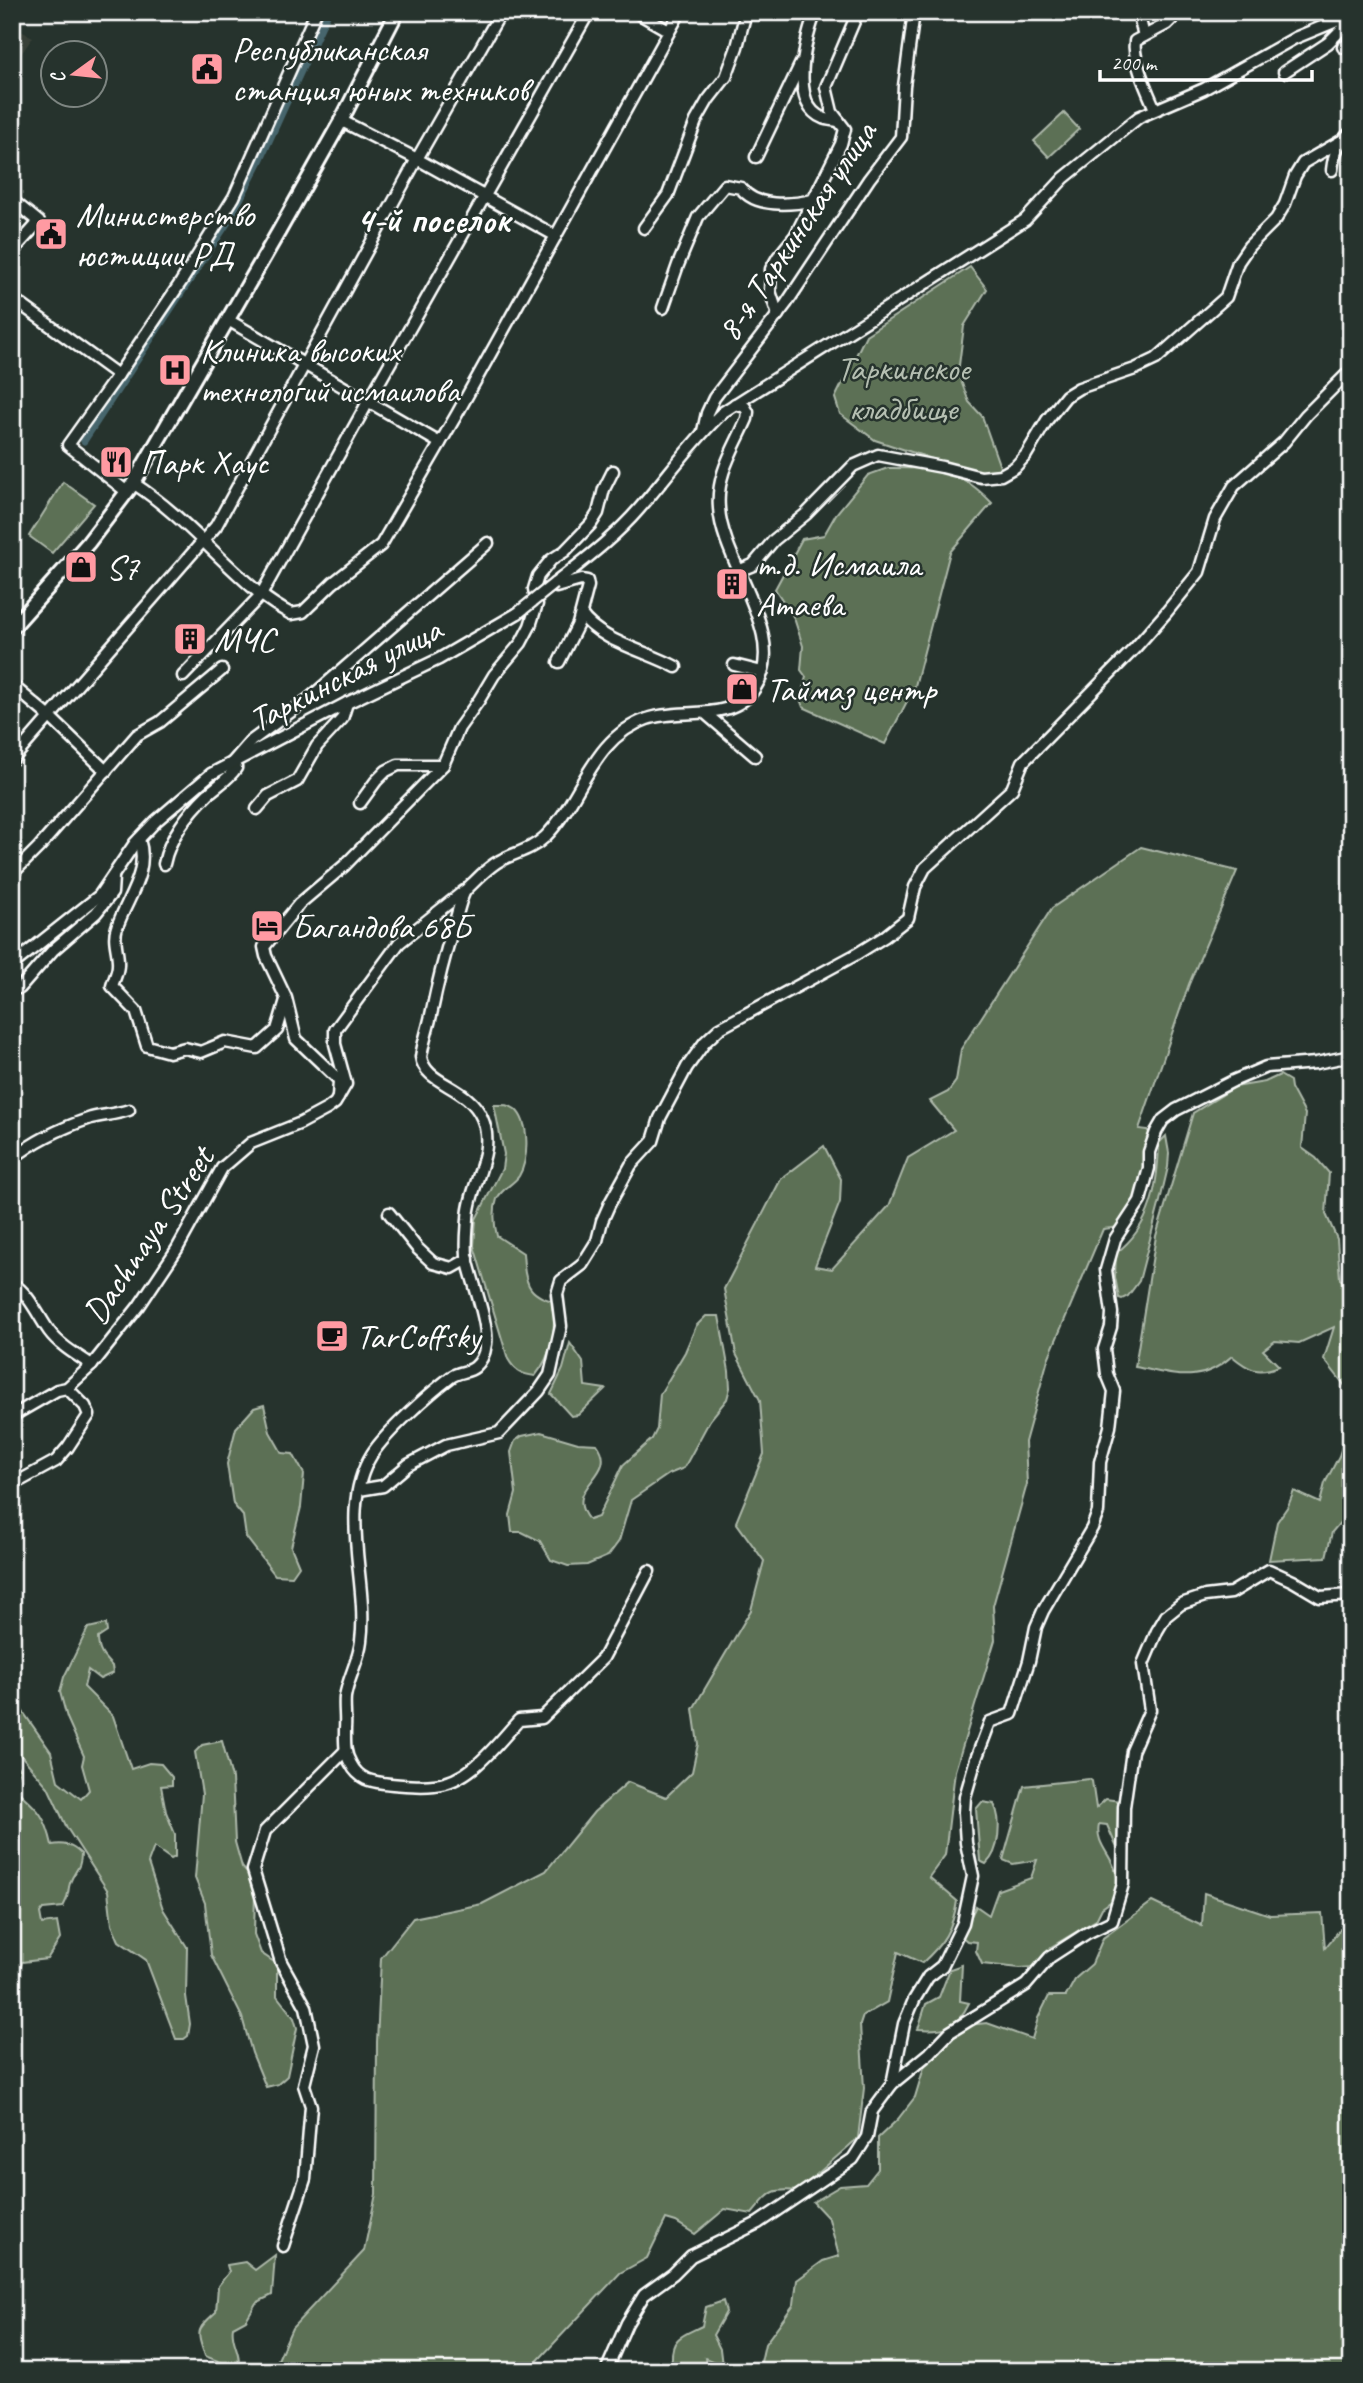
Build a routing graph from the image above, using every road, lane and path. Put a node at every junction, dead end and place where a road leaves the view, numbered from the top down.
1 (316, 12) edge
2 (396, 12) edge
3 (501, 12) edge
4 (589, 12) edge
5 (636, 12) edge
6 (680, 12) edge
7 (746, 12) edge
8 (816, 12) edge
9 (859, 12) edge
10 (914, 12) edge
11 (1138, 12) edge
12 (1179, 12) edge
13 (1351, 17) edge
14 (669, 31) junction
15 (1144, 36) junction
16 (805, 53) junction
17 (1284, 72) dead end
18 (1155, 109) junction
19 (340, 120) junction
20 (839, 121) junction
21 (1351, 132) edge
22 (1341, 141) junction
23 (756, 157) dead end
24 (417, 159) junction
25 (1332, 170) dead end
26 (485, 196) junction
27 (12, 200) edge
28 (813, 200) junction
29 (644, 228) dead end
30 (556, 236) junction
31 (12, 252) edge
32 (12, 298) edge
33 (663, 308) dead end
34 (778, 315) junction
35 (228, 320) junction
36 (304, 365) junction
37 (1351, 370) edge
38 (118, 375) junction
39 (368, 402) junction
40 (735, 404) junction
41 (703, 431) junction
42 (440, 443) junction
43 (613, 471) dead end
44 (130, 488) junction
45 (203, 542) junction
46 (488, 543) dead end
47 (738, 571) junction
48 (554, 584) junction
49 (261, 595) junction
50 (581, 614) junction
51 (12, 627) edge
52 (559, 662) dead end
53 (734, 665) dead end
54 (676, 667) dead end
55 (222, 670) dead end
56 (762, 672) junction
57 (183, 676) dead end
58 (12, 685) edge
59 (347, 703) junction
60 (705, 713) junction
61 (51, 718) junction
62 (755, 756) dead end
63 (12, 760) edge
64 (232, 763) junction
65 (443, 765) junction
66 (106, 771) junction
67 (360, 803) dead end
68 (257, 809) dead end
69 (139, 839) junction
70 (164, 864) dead end
71 (12, 874) edge
72 (113, 876) junction
73 (464, 891) junction
74 (12, 965) edge
75 (20, 988) dead end
76 (286, 998) junction
77 (1351, 1056) edge
78 (338, 1098) junction
79 (129, 1110) dead end
80 (12, 1159) edge
81 (389, 1213) dead end
82 (468, 1259) junction
83 (12, 1283) edge
84 (93, 1365) junction
85 (67, 1388) junction
86 (12, 1416) edge
87 (12, 1485) edge
88 (359, 1490) junction
89 (649, 1571) dead end
90 (1351, 1595) edge
91 (345, 1751) junction
92 (892, 2084) junction
93 (283, 2246) dead end
94 (606, 2371) edge

1 - 38 street
2 - 19 main road
3 - 24 street
4 - 26 street
5 - 14 street
6 - 14 street
7 - 29 street
8 - 16 street
9 - 20 street, 8-я Таркинская улица
10 - 34 street, 8-я Таркинская улица
11 - 15 street
12 - 15 street
13 - 17 street
13 - 18 street
14 - 30 street
15 - 18 street
16 - 20 street
16 - 23 street
18 - 40 street
19 - 24 street
19 - 35 main road
19 - 44 main road
20 - 28 street
21 - 22 street
22 - 25 street
22 - 47 street
24 - 26 street
24 - 36 street
26 - 30 street
26 - 39 street
27 - 31 street
28 - 33 street
28 - 34 street
30 - 42 street
32 - 38 street
34 - 41 street, 8-я Таркинская улица
35 - 36 street
35 - 44 main road
36 - 39 street
36 - 45 street
37 - 88 street
38 - 44 street
39 - 42 street
39 - 49 street
40 - 41 street
40 - 47 street
41 - 48 street, Таркинская улица
42 - 49 street
43 - 65 street
44 - 45 street
44 - 51 main road
45 - 49 street
45 - 61 street
46 - 64 street
47 - 56 street
48 - 50 street
48 - 59 street, Таркинская улица, bridge
49 - 57 street
50 - 52 street
50 - 54 street
53 - 56 street
55 - 66 street
56 - 60 street
58 - 61 street
59 - 64 street, Таркинская улица
59 - 68 street
60 - 62 street
60 - 73 street
61 - 63 street
61 - 66 street
64 - 69 street, Таркинская улица
64 - 70 street
65 - 67 street
65 - 76 street
66 - 71 street
69 - 72 street, Таркинская улица
69 - 76 street
72 - 74 street, Таркинская улица
72 - 75 street
73 - 78 street
73 - 82 street
76 - 78 street
77 - 92 street
78 - 84 street, Dachnaya Street
79 - 80 street
81 - 82 street
82 - 88 street
83 - 84 street
84 - 85 street, Dachnaya Street
85 - 86 street, Dachnaya Street
85 - 87 street
88 - 91 street
89 - 91 street
90 - 92 street
91 - 93 street
92 - 94 street

